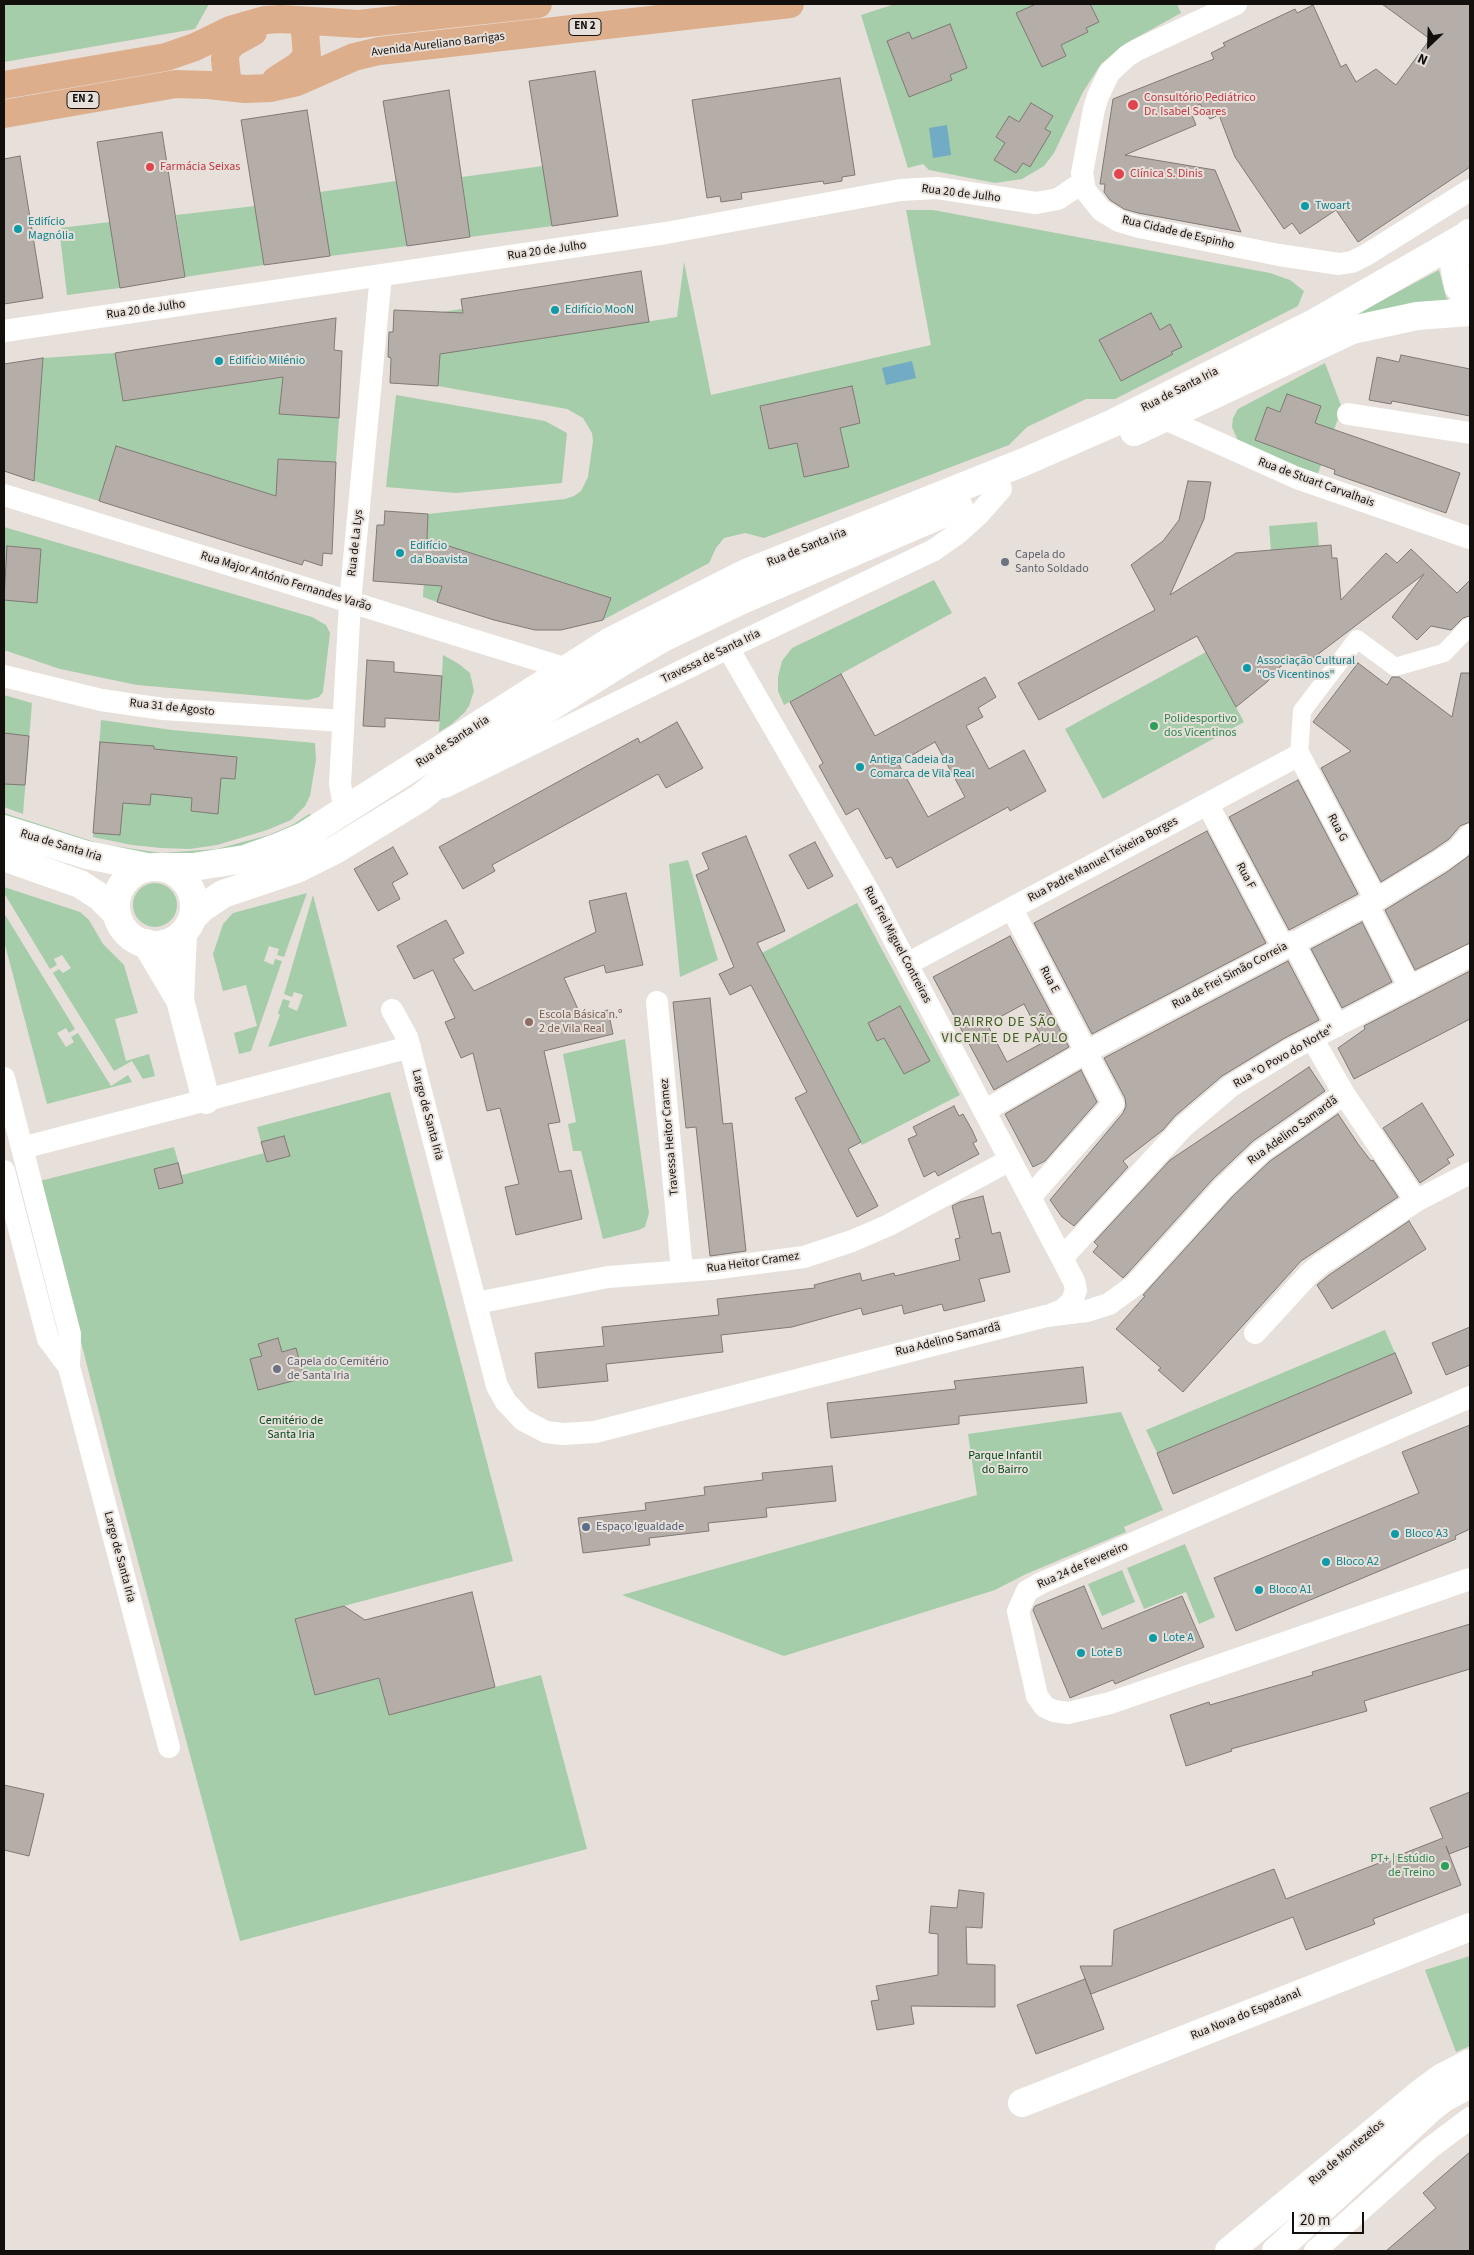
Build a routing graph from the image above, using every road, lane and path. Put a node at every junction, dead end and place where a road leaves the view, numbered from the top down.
1 (538, 4) edge
2 (790, 4) edge
3 (1236, 4) edge
4 (274, 20) junction
5 (304, 21) junction
6 (4, 85) edge
7 (228, 87) junction
8 (259, 89) junction
9 (4, 114) edge
10 (1083, 182) junction
11 (1470, 190) edge
12 (1468, 234) edge
13 (381, 275) junction
14 (1470, 301) edge
15 (1470, 312) edge
16 (4, 331) edge
17 (1348, 414) dead end
18 (1165, 418) junction
19 (1470, 433) edge
20 (1001, 489) junction
21 (4, 495) edge
22 (1470, 538) edge
23 (350, 602) junction
24 (1470, 626) edge
25 (728, 648) junction
26 (567, 669) junction
27 (4, 676) edge
28 (343, 721) junction
29 (1299, 755) junction
30 (1208, 805) junction
31 (408, 806) junction
32 (345, 811) junction
33 (4, 829) edge
34 (1470, 835) edge
35 (4, 857) edge
36 (154, 867) junction
37 (1371, 902) junction
38 (1012, 909) junction
39 (117, 914) junction
40 (188, 925) junction
41 (146, 943) junction
42 (1288, 945) junction
43 (1470, 956) edge
44 (907, 964) junction
45 (1410, 988) junction
46 (180, 1000) junction
47 (657, 1002) dead end
48 (392, 1010) dead end
49 (1337, 1026) junction
50 (1312, 1038) junction
51 (410, 1047) junction
52 (1086, 1052) junction
53 (4, 1078) edge
54 (1344, 1094) junction
55 (206, 1100) junction
56 (984, 1111) junction
57 (22, 1148) junction
58 (1010, 1160) junction
59 (4, 1171) edge
60 (1470, 1172) edge
61 (1030, 1197) junction
62 (1416, 1201) junction
63 (1062, 1258) junction
64 (682, 1271) junction
65 (476, 1303) junction
66 (1046, 1316) junction
67 (1255, 1333) dead end
68 (69, 1367) junction
69 (497, 1386) joint
70 (1470, 1397) edge
71 (1470, 1579) edge
72 (169, 1747) dead end
73 (1470, 1927) edge
74 (1470, 2063) edge
75 (1470, 2084) edge
76 (1022, 2103) dead end
77 (1470, 2118) edge
78 (1280, 2209) junction
79 (1229, 2251) edge
80 (1242, 2251) edge
81 (1276, 2251) edge
82 (1315, 2251) edge

1 - 5 main road, EN 2
2 - 8 main road, Avenida Aureliano Barrigas / EN 2
3 - 10 street
4 - 5 main road, EN 2
4 - 6 main road, EN 2
4 - 7 main road
5 - 8 main road
7 - 8 main road, Avenida Aureliano Barrigas / EN 2
7 - 9 main road, Avenida Aureliano Barrigas / EN 2
10 - 11 street, Rua Cidade de Espinho
10 - 13 street, Rua 20 de Julho
12 - 14 main road
12 - 26 main road, Rua de Santa Iria
13 - 16 street, Rua 20 de Julho
13 - 23 street, Rua de La Lys
15 - 18 main road, Rua de Santa Iria
17 - 19 street
18 - 20 main road, Rua de Santa Iria
18 - 22 street, Rua de Stuart Carvalhais
20 - 25 street, Travessa de Santa Iria
20 - 31 main road, Rua de Santa Iria
21 - 23 street, Rua Major António Fernandes Varão
23 - 26 street, Rua Major António Fernandes Varão
23 - 28 street, Rua de La Lys
24 - 29 street
25 - 31 street, Travessa de Santa Iria
25 - 44 street, Rua Frei Miguel Contreiras
26 - 32 main road, Rua de Santa Iria
27 - 28 street, Rua 31 de Agosto
28 - 32 street, Rua de La Lys
29 - 30 street, Rua Padre Manuel Teixeira Borges
29 - 37 street, Rua G
30 - 38 street, Rua Padre Manuel Teixeira Borges
30 - 42 street, Rua F
31 - 40 main road, Rua de Santa Iria
32 - 36 main road, Rua de Santa Iria
33 - 36 main road, Rua de Santa Iria
34 - 37 street, Rua de Frei Simão Correia
35 - 39 main road
36 - 39 main road
36 - 40 main road
37 - 42 street, Rua de Frei Simão Correia
37 - 45 street, Rua G
38 - 44 street, Rua Padre Manuel Teixeira Borges
38 - 52 street, Rua E
39 - 41 main road
40 - 41 main road
40 - 46 main road
41 - 46 main road
42 - 49 street, Rua F
42 - 52 street, Rua de Frei Simão Correia
43 - 45 street, Rua "O Povo do Norte"
44 - 56 street, Rua Frei Miguel Contreiras
45 - 49 street, Rua "O Povo do Norte"
46 - 55 main road
47 - 64 street, Travessa Heitor Cramez
48 - 51 street, Largo de Santa Iria
49 - 50 street, Rua "O Povo do Norte"
50 - 54 street
50 - 63 street, Rua "O Povo do Norte"
51 - 55 street
51 - 65 street, Largo de Santa Iria
52 - 56 street, Rua de Frei Simão Correia
52 - 61 street, Rua E
53 - 57 street, Largo de Santa Iria
54 - 62 street
54 - 66 street, Rua Adelino Samardã
55 - 57 street
56 - 58 street, Rua Frei Miguel Contreiras
57 - 68 street, Largo de Santa Iria
58 - 61 street, Rua Frei Miguel Contreiras
58 - 64 street, Rua Heitor Cramez
59 - 68 street, Largo de Santa Iria
60 - 62 street
61 - 63 street, Rua Frei Miguel Contreiras
62 - 67 street
63 - 66 street, Rua Frei Miguel Contreiras
64 - 65 street, Rua Heitor Cramez
65 - 69 street, Largo de Santa Iria
66 - 69 street, Rua Adelino Samardã
68 - 72 street, Largo de Santa Iria
70 - 71 street, Rua 24 de Fevereiro
73 - 76 main road, Rua Nova do Espadanal
74 - 78 main road, Rua de Montezelos
75 - 81 main road, Rua de Montezelos
77 - 82 street
78 - 79 main road, Rua de Montezelos
78 - 80 street

